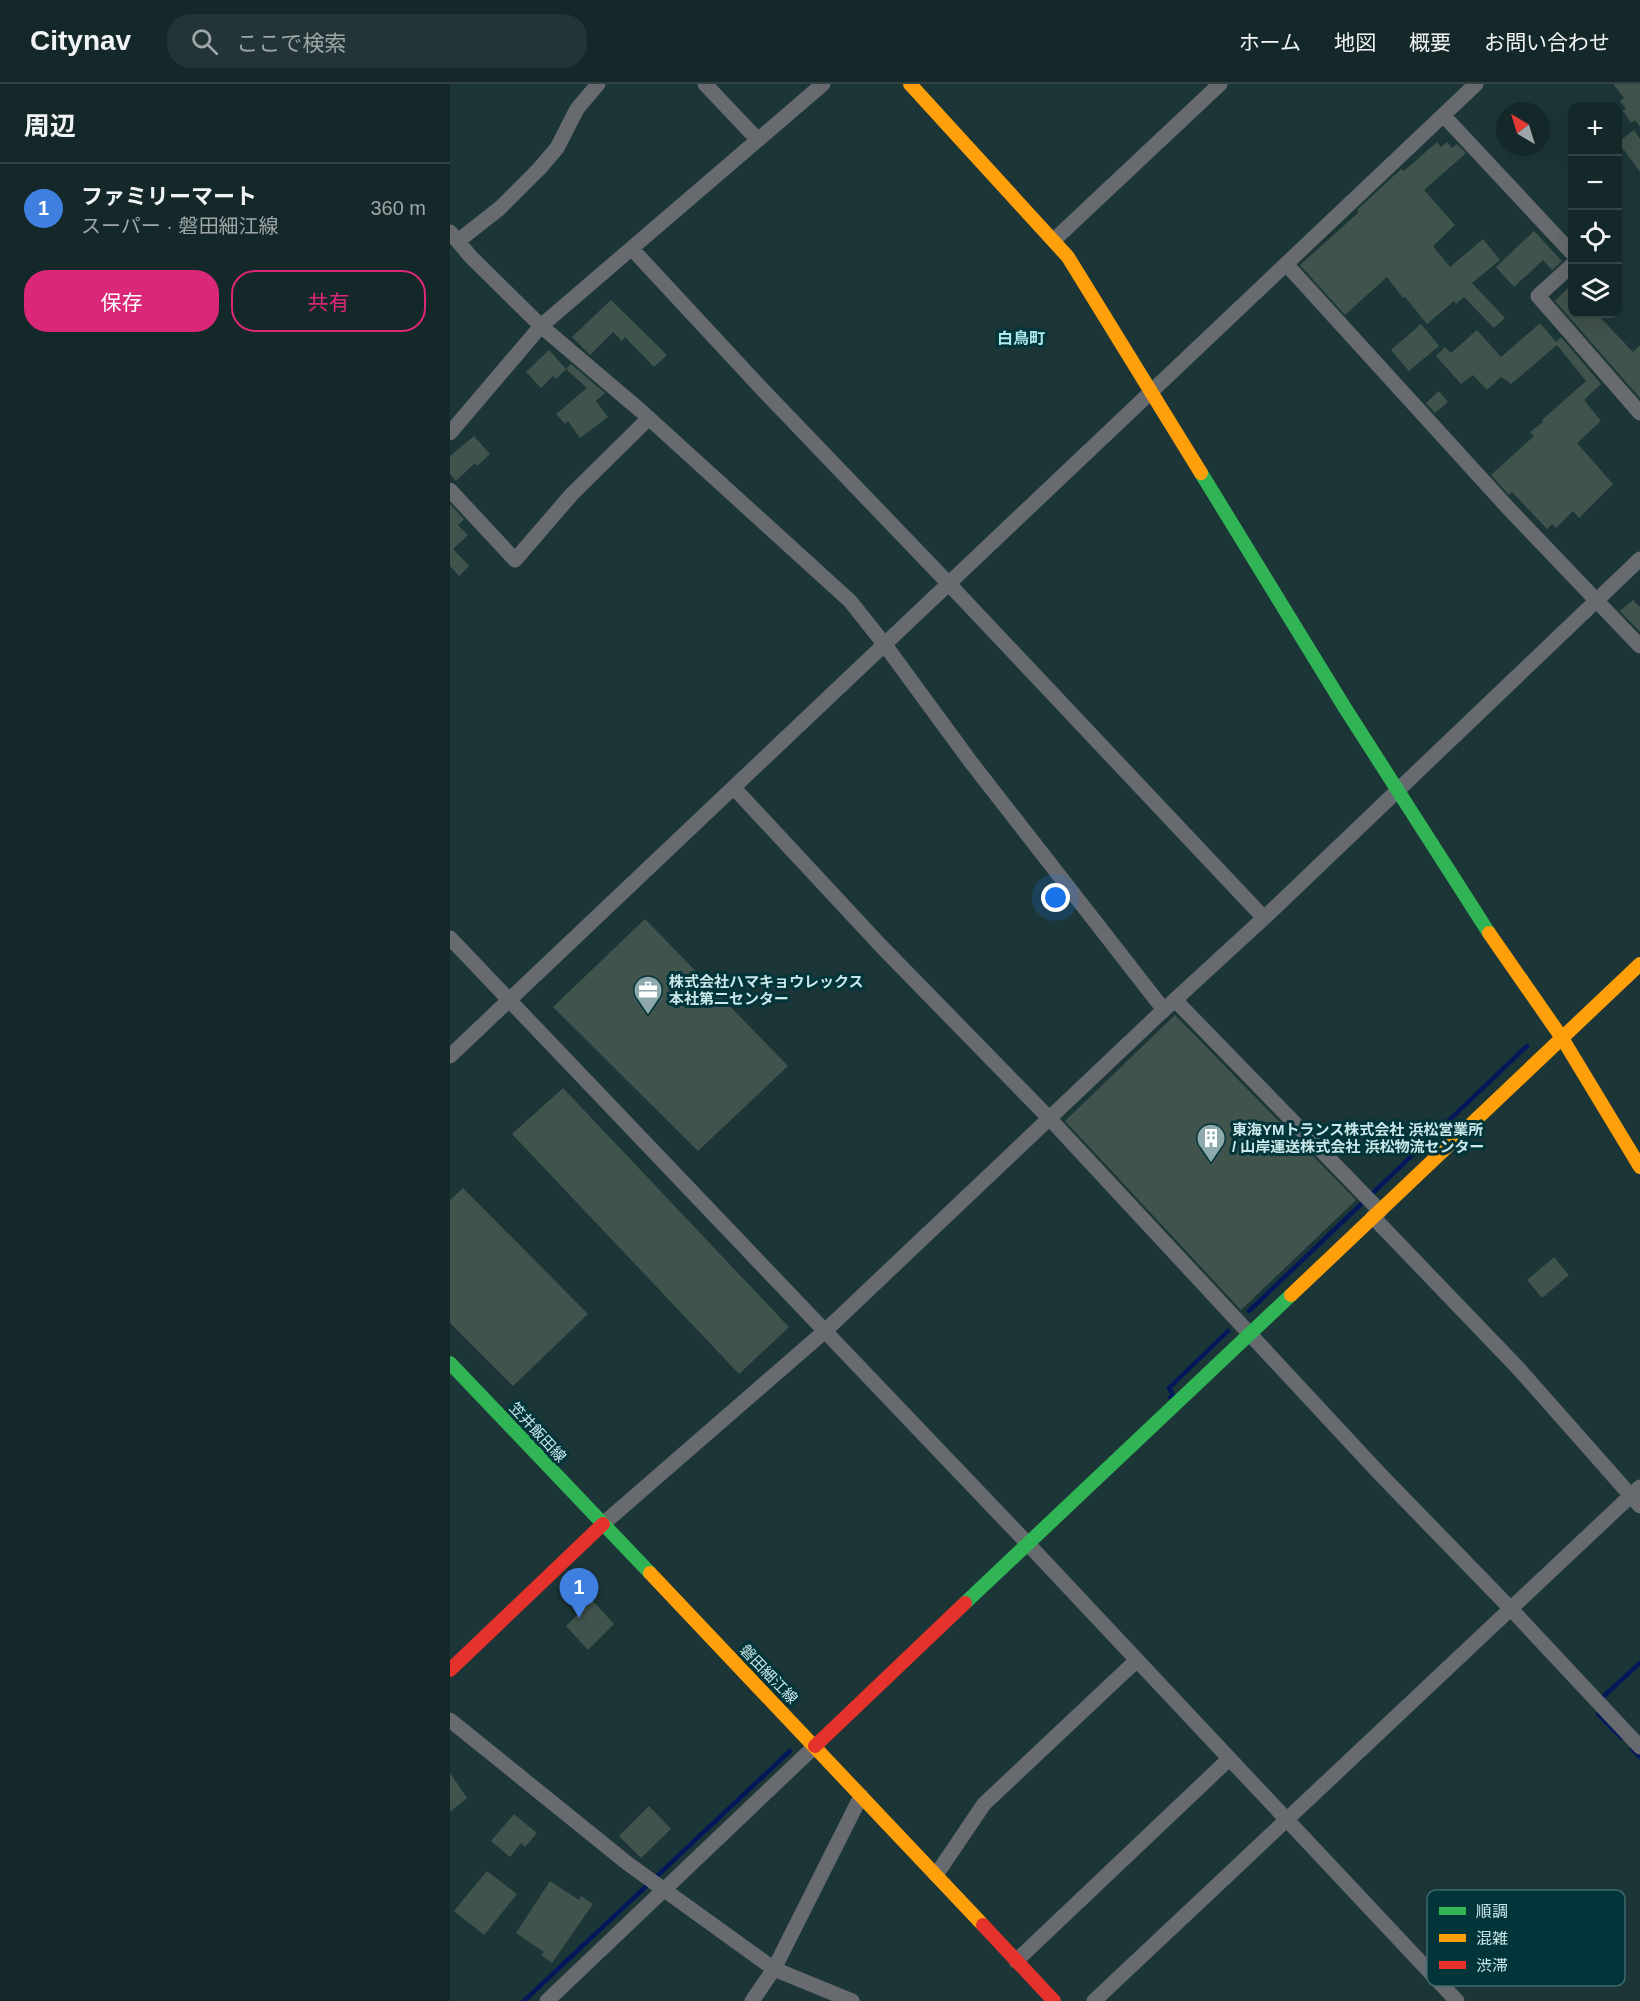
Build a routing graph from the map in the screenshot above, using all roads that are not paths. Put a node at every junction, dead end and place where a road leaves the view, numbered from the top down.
1 (598, 84) edge
2 (705, 84) edge
3 (823, 84) edge
4 (910, 84) edge
5 (1220, 84) edge
6 (1476, 84) edge
7 (1443, 115) junction
8 (758, 140) junction
9 (454, 236) edge
10 (1054, 240) junction
11 (632, 249) junction
12 (1568, 249) edge
13 (1286, 264) junction
14 (1568, 269) edge
15 (542, 326) junction
16 (1149, 393) junction
17 (1640, 413) edge
18 (649, 418) junction
19 (450, 433) edge
20 (450, 490) edge
21 (1640, 559) edge
22 (949, 584) junction
23 (1596, 599) junction
24 (885, 645) junction
25 (1640, 646) edge
26 (734, 788) junction
27 (1397, 790) junction
28 (1264, 918) junction
29 (450, 938) edge
30 (1640, 964) edge
31 (510, 999) junction
32 (1170, 1005) junction
33 (1562, 1038) junction
34 (450, 1056) edge
35 (1050, 1119) junction
36 (1640, 1167) edge
37 (1372, 1206) junction
38 (825, 1331) junction
39 (1250, 1334) junction
40 (450, 1363) edge
41 (1637, 1496) edge
42 (603, 1524) junction
43 (1029, 1545) junction
44 (1511, 1609) junction
45 (1137, 1660) junction
46 (450, 1670) edge
47 (450, 1720) edge
48 (815, 1746) junction
49 (1640, 1747) edge
50 (1229, 1759) junction
51 (861, 1796) junction
52 (1287, 1820) junction
53 (936, 1875) junction
54 (663, 1888) junction
55 (1016, 1961) junction
56 (774, 1969) junction
57 (1427, 1969) edge
58 (1443, 1986) edge
59 (547, 2001) edge
60 (752, 2001) edge
61 (852, 2001) edge
62 (1054, 2001) edge
63 (1094, 2001) edge
64 (1457, 2001) edge

1 - 9 street
2 - 8 street
3 - 8 street
4 - 10 street
5 - 10 street
6 - 7 street
7 - 12 street
7 - 13 street
8 - 11 street
9 - 15 street
10 - 16 street
11 - 15 street
11 - 22 street
13 - 16 street
13 - 23 street
14 - 17 street
15 - 18 street
15 - 19 street
16 - 22 street
16 - 27 street
18 - 20 street
18 - 24 street
21 - 23 street
22 - 24 street
22 - 28 street
23 - 25 street
23 - 27 street
24 - 26 street
24 - 32 street
26 - 31 street
26 - 35 street
27 - 28 street
27 - 33 street
28 - 32 street
29 - 31 street
30 - 33 street
31 - 34 street
31 - 38 street
32 - 35 street
32 - 37 street
33 - 36 street
33 - 37 street
35 - 38 street
35 - 39 street
37 - 39 street
37 - 41 street
38 - 42 street
38 - 43 street
39 - 43 street
39 - 44 street
40 - 42 street, 笠井飯田線
41 - 44 street
42 - 46 street
42 - 48 street, 磐田細江線
43 - 45 street
43 - 48 street
44 - 49 street
44 - 52 street
45 - 50 street
45 - 53 street
47 - 54 street
48 - 51 street, 磐田細江線
48 - 54 street
50 - 52 street
50 - 55 street
51 - 53 street, 磐田細江線
51 - 56 street
52 - 57 street
52 - 63 street
53 - 55 street, 磐田細江線
54 - 56 street
54 - 59 street
55 - 62 street, 磐田細江線
56 - 60 street
56 - 61 street
58 - 64 street

